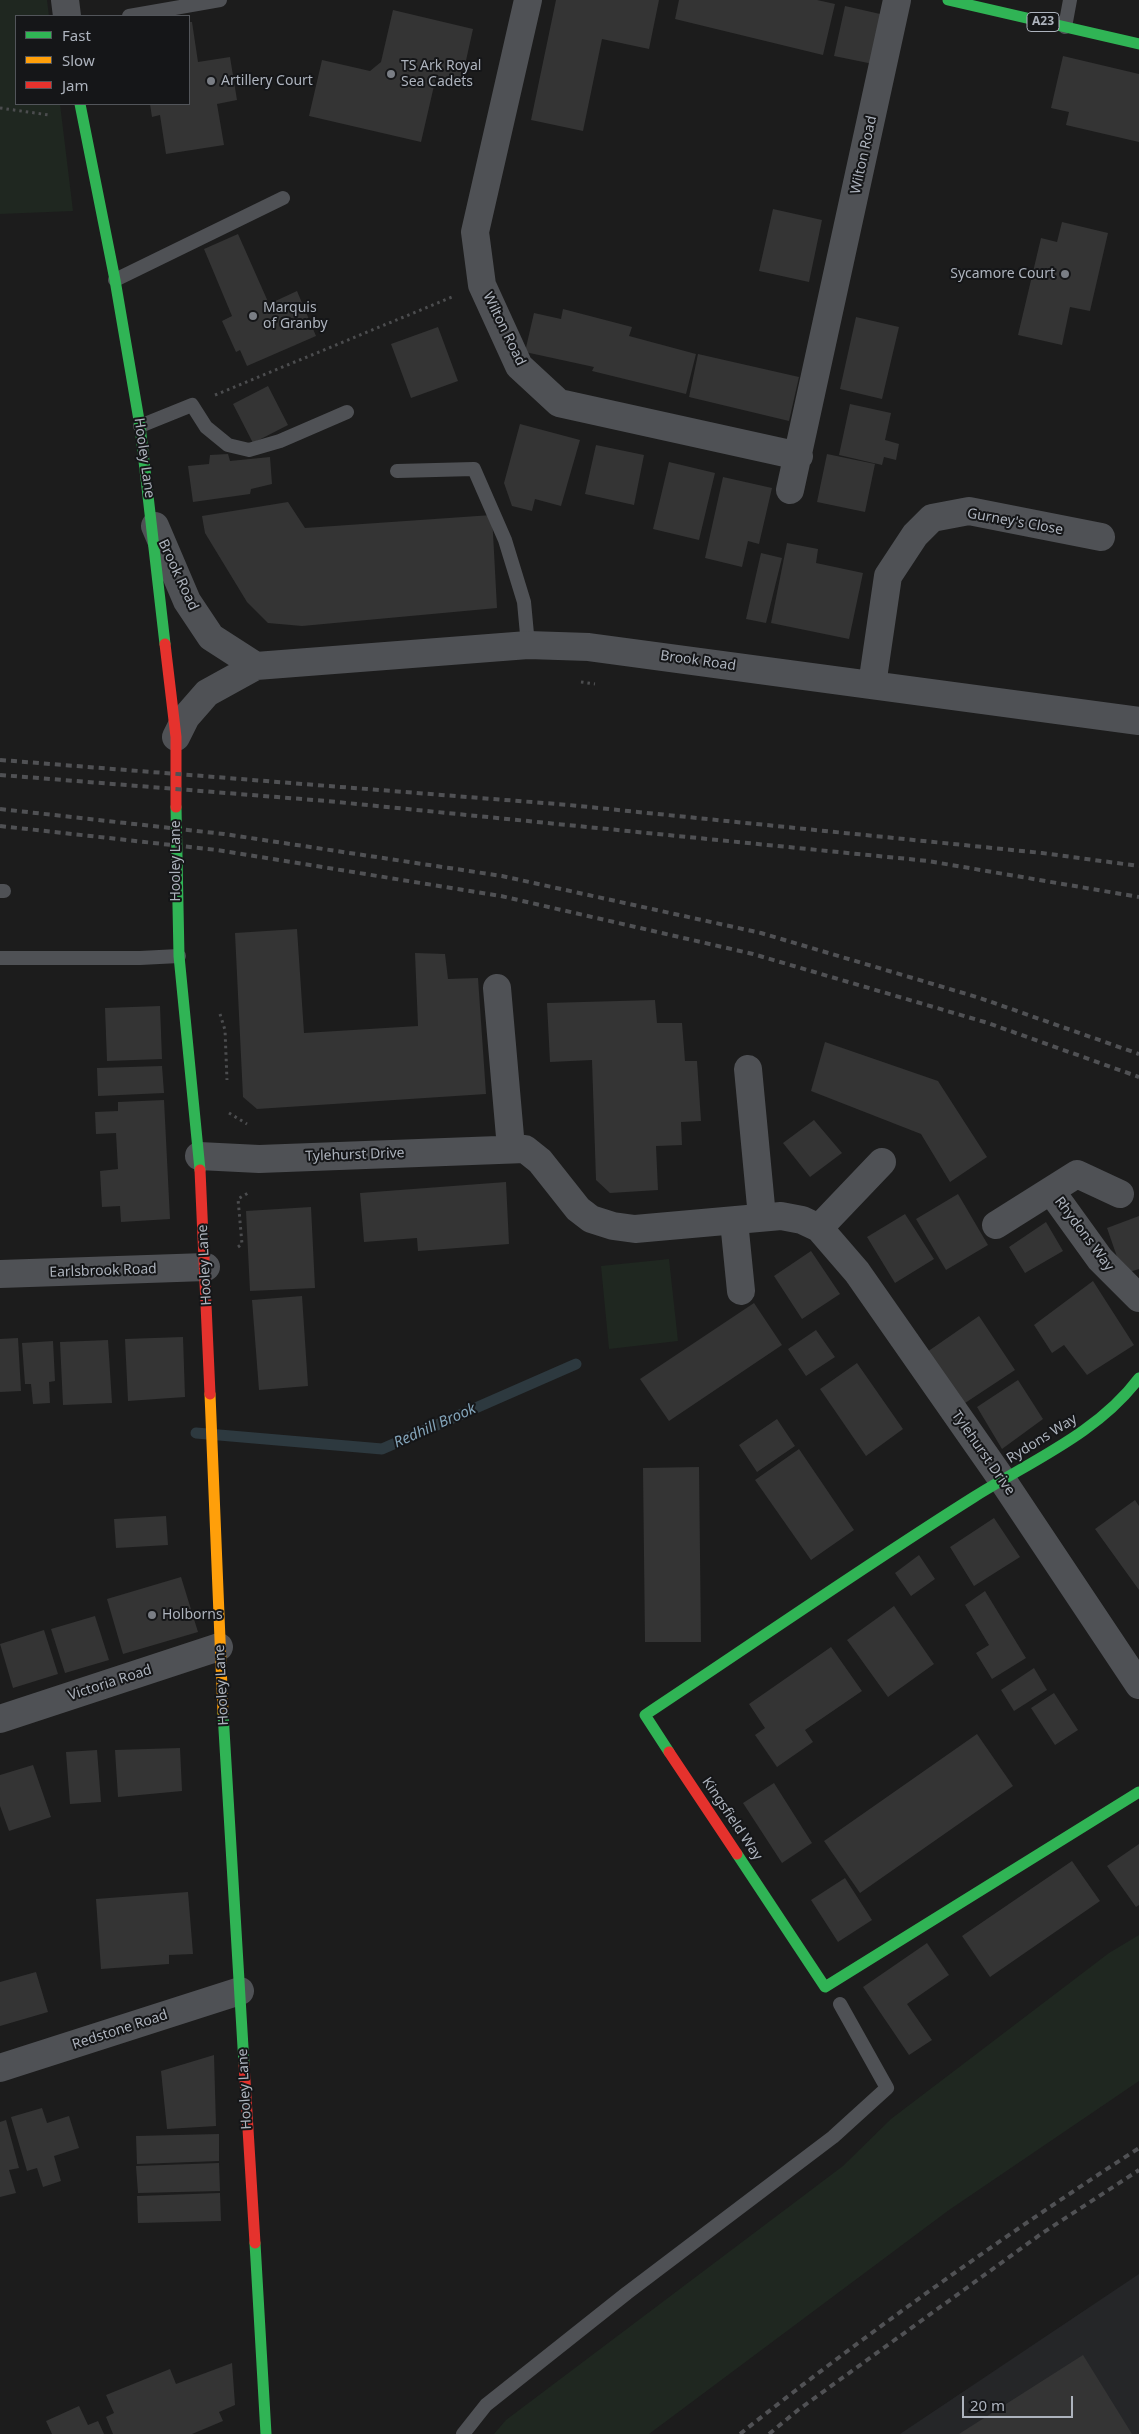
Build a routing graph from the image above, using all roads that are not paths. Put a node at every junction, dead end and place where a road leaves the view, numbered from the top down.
1 (65, 0) edge
2 (220, 0) edge
3 (528, 0) edge
4 (898, 0) edge
5 (948, 0) edge
6 (1070, 0) edge
7 (67, 15) edge
8 (135, 15) edge
9 (1065, 27) junction
10 (1139, 44) edge
11 (80, 105) edge
12 (283, 198) dead end
13 (115, 280) junction
14 (347, 412) dead end
15 (140, 426) junction
16 (799, 456) junction
17 (397, 471) dead end
18 (790, 490) dead end
19 (151, 516) junction
20 (1101, 537) dead end
21 (528, 645) junction
22 (256, 666) junction
23 (872, 685) junction
24 (1139, 721) edge
25 (176, 737) junction
26 (179, 956) junction
27 (0, 958) edge
28 (497, 988) dead end
29 (748, 1069) dead end
30 (511, 1148) junction
31 (199, 1156) junction
32 (882, 1162) dead end
33 (1051, 1191) junction
34 (1120, 1194) dead end
35 (762, 1217) junction
36 (734, 1221) junction
37 (996, 1225) dead end
38 (818, 1228) junction
39 (206, 1267) junction
40 (0, 1274) edge
41 (741, 1292) dead end
42 (1139, 1298) edge
43 (1139, 1378) edge
44 (1003, 1481) junction
45 (220, 1647) junction
46 (1139, 1685) edge
47 (0, 1719) edge
48 (1139, 1792) edge
49 (240, 1991) junction
50 (840, 2004) dead end
51 (0, 2068) edge
52 (266, 2434) edge
53 (463, 2434) edge

1 - 7 street
2 - 8 lane
3 - 16 street, Wilton Road
4 - 16 street, Wilton Road
5 - 9 street, A23
6 - 9 lane
9 - 10 street, A23
11 - 13 street, Hooley Lane
12 - 13 lane
13 - 15 street, Hooley Lane
14 - 15 lane
15 - 19 street, Hooley Lane
16 - 18 street, Wilton Road
17 - 21 lane
19 - 22 street, Brook Road
19 - 25 street, Hooley Lane
20 - 23 street, Gurney's Close
21 - 22 street, Brook Road
21 - 23 street, Brook Road
22 - 25 street, Brook Road
23 - 24 street, Brook Road
25 - 26 street, Hooley Lane
26 - 27 lane
26 - 31 street, Hooley Lane
28 - 30 street
29 - 35 street
30 - 31 street, Tylehurst Drive
30 - 36 street, Tylehurst Drive
31 - 39 street, Hooley Lane
32 - 38 street
33 - 34 street, Rhydons Way
33 - 37 street, Rhydons Way
33 - 42 street, Rhydons Way
35 - 36 street, Tylehurst Drive
35 - 38 street, Tylehurst Drive
36 - 41 street
38 - 44 street, Tylehurst Drive
39 - 40 street, Earlsbrook Road
39 - 45 street, Hooley Lane
43 - 44 street, Rydons Way
44 - 46 street, Tylehurst Drive
44 - 48 street, Kingsfield Way
45 - 47 street, Victoria Road
45 - 49 street, Hooley Lane
49 - 51 street, Redstone Road
49 - 52 street, Hooley Lane
50 - 53 lane

